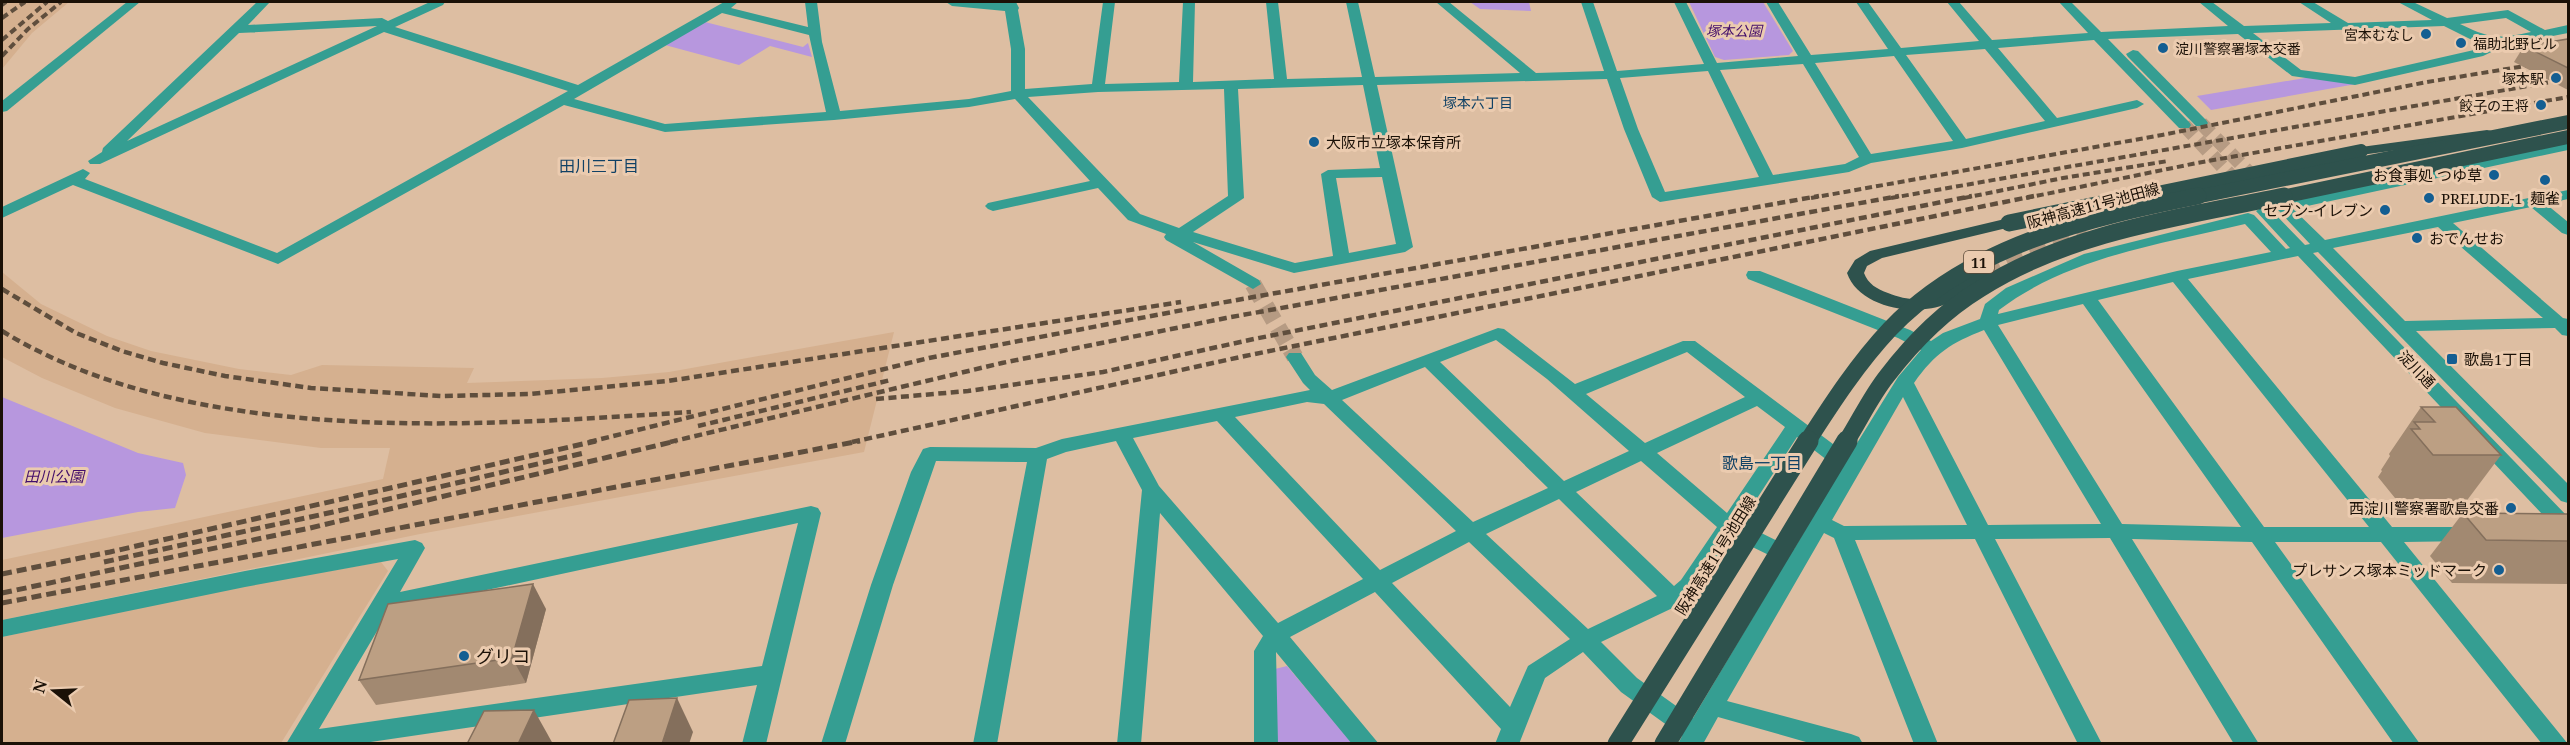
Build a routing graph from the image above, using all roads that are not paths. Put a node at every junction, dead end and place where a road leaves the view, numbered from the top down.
1 (134, 2) edge
2 (264, 2) edge
3 (425, 2) edge
4 (439, 2) edge
5 (732, 2) edge
6 (811, 2) edge
7 (952, 2) edge
8 (1109, 2) edge
9 (1189, 2) edge
10 (1272, 2) edge
11 (1352, 2) edge
12 (1442, 2) edge
13 (1587, 2) edge
14 (1680, 2) edge
15 (1772, 2) edge
16 (1862, 2) edge
17 (1953, 2) edge
18 (2065, 2) edge
19 (2081, 2) edge
20 (2205, 2) edge
21 (2305, 2) edge
22 (2404, 2) edge
23 (2496, 2) edge
24 (1011, 5) edge
25 (720, 9) junction
26 (2508, 14) junction
27 (2447, 23) junction
28 (383, 25) junction
29 (2346, 27) junction
30 (234, 29) junction
31 (2568, 29) edge
32 (2242, 30) junction
33 (815, 33) junction
34 (2543, 34) junction
35 (2113, 35) junction
36 (2099, 36) junction
37 (2502, 42) junction
38 (1990, 45) junction
39 (1900, 53) junction
40 (1807, 58) junction
41 (1711, 66) junction
42 (1613, 75) junction
43 (1532, 76) junction
44 (1369, 82) junction
45 (1281, 84) junction
46 (1231, 86) junction
47 (1185, 87) junction
48 (1098, 88) junction
49 (579, 90) junction
50 (1018, 94) junction
51 (562, 100) junction
52 (2137, 104) dead end
53 (2, 108) edge
54 (834, 116) junction
55 (2053, 122) junction
56 (2568, 122) edge
57 (2201, 123) tunnel mouth
58 (2184, 125) tunnel mouth
59 (2538, 128) junction
60 (2568, 137) edge
61 (1962, 144) junction
62 (113, 146) junction
63 (2568, 146) edge
64 (1867, 159) junction
65 (95, 161) junction
66 (1389, 172) junction
67 (73, 180) junction
68 (1768, 180) junction
69 (1101, 183) junction
70 (2568, 195) edge
71 (2534, 202) junction
72 (993, 206) dead end
73 (2264, 211) dead end
74 (2, 213) edge
75 (2440, 220) junction
76 (1156, 226) junction
77 (2568, 230) edge
78 (1180, 234) junction
79 (2321, 245) junction
80 (2302, 249) junction
81 (2282, 254) junction
82 (1342, 260) junction
83 (1984, 273) tunnel mouth
84 (1754, 275) dead end
85 (2177, 276) junction
86 (1253, 284) tunnel mouth
87 (2087, 297) junction
88 (1988, 322) junction
89 (2401, 326) junction
90 (2566, 326) edge
91 (1932, 349) junction
92 (1294, 357) tunnel mouth
93 (1428, 360) junction
94 (1904, 381) junction
95 (1573, 392) junction
96 (1329, 398) junction
97 (1759, 398) junction
98 (1222, 415) junction
99 (1795, 426) junction
100 (1122, 435) junction
101 (1644, 453) junction
102 (1038, 455) junction
103 (1851, 469) junction
104 (1563, 489) junction
105 (1152, 490) junction
106 (2568, 496) edge
107 (1820, 523) junction
108 (1728, 526) junction
109 (2568, 529) edge
110 (2119, 531) junction
111 (1472, 532) junction
112 (1981, 532) junction
113 (1842, 534) junction
114 (2494, 534) edge
115 (2540, 534) edge
116 (2568, 534) edge
117 (2258, 535) junction
118 (2389, 535) junction
119 (1798, 560) junction
120 (1379, 582) junction
121 (1673, 598) junction
122 (382, 604) junction
123 (2, 629) edge
124 (1275, 635) junction
125 (1585, 640) junction
126 (772, 674) junction
127 (1712, 706) junction
128 (1510, 735) edge
129 (1693, 739) edge
130 (299, 743) edge
131 (754, 744) edge
132 (833, 744) edge
133 (985, 744) edge
134 (1129, 744) edge
135 (1266, 744) edge
136 (1367, 744) edge
137 (1618, 744) edge
138 (1665, 744) edge
139 (1851, 744) edge
140 (1926, 744) edge
141 (2090, 744) edge
142 (2247, 744) edge
143 (2408, 744) edge
144 (2556, 744) edge

1 - 53 street
2 - 30 street
3 - 28 street
4 - 28 street
5 - 25 street
6 - 33 street
7 - 24 street
8 - 48 street
9 - 47 street
10 - 45 street
11 - 44 street
12 - 43 street
13 - 42 street
14 - 41 street
15 - 40 street
16 - 39 street
17 - 38 street
18 - 36 street
19 - 35 street
20 - 32 street
21 - 29 street
22 - 27 street
23 - 26 street
24 - 50 street
25 - 33 street
25 - 49 street
26 - 27 street
26 - 34 street
27 - 29 street
27 - 37 street
28 - 30 street
28 - 49 street
28 - 62 street
28 - 65 street
29 - 32 street
30 - 62 street
31 - 34 street
32 - 35 street
32 - 37 street
33 - 54 street
34 - 37 street
35 - 36 street
35 - 57 street
36 - 38 street
36 - 58 street
38 - 39 street
38 - 55 street
39 - 40 street
39 - 61 street
40 - 41 street
40 - 64 street
41 - 42 street
41 - 68 street
42 - 43 street
42 - 68 street
43 - 44 street
44 - 45 street
44 - 66 street
45 - 46 street
46 - 47 street
46 - 78 street
47 - 48 street
48 - 50 street
49 - 51 street
50 - 54 street
50 - 69 street
51 - 54 street
51 - 67 street
52 - 55 street
55 - 61 street
56 - 59 highway, 阪神高速11号池田線 / 11, bridge
59 - 83 highway, 11, bridge
59 - 137 highway, 阪神高速11号池田線 / 11, bridge
60 - 138 highway, 11, bridge
61 - 64 street
62 - 65 street
63 - 79 street, 淀川通
64 - 68 street
65 - 67 street
66 - 82 street
66 - 82 street
67 - 74 street
69 - 72 street
69 - 76 street
70 - 71 street
71 - 75 street
71 - 77 street
73 - 80 street, 淀川通
75 - 79 street
75 - 90 street
76 - 78 street
76 - 86 street
78 - 82 street
79 - 80 street
79 - 89 street, 淀川通
80 - 81 street
80 - 109 street, 淀川通
81 - 85 street
81 - 88 street
84 - 91 street
85 - 87 street
85 - 118 street
87 - 88 street
87 - 117 street
88 - 91 street
88 - 110 street
89 - 90 street
89 - 106 street, 淀川通
91 - 94 street
92 - 96 street
93 - 95 street
93 - 96 street
93 - 104 street
94 - 103 street
94 - 112 street
95 - 97 street
95 - 101 street
96 - 98 street
96 - 111 street
97 - 99 street
97 - 101 street
98 - 100 street
98 - 120 street
99 - 103 street
99 - 108 street
100 - 102 street
100 - 105 street
101 - 104 street
101 - 108 street
102 - 132 street
102 - 133 street
103 - 107 street
104 - 111 street
104 - 121 street
105 - 124 street
105 - 134 street
107 - 113 street
107 - 119 street
108 - 119 street
108 - 121 street
110 - 112 street
110 - 117 street
110 - 142 street
111 - 120 street
111 - 125 street
112 - 113 street
112 - 141 street
113 - 140 street
114 - 118 street
115 - 116 street
117 - 118 street
117 - 143 street
118 - 144 street
119 - 127 street
120 - 124 street
120 - 128 street
121 - 125 street
122 - 123 street
122 - 126 street
122 - 130 street
124 - 135 street
124 - 136 street
125 - 128 street
125 - 129 street
126 - 130 street
126 - 131 street
127 - 129 street
127 - 139 street

